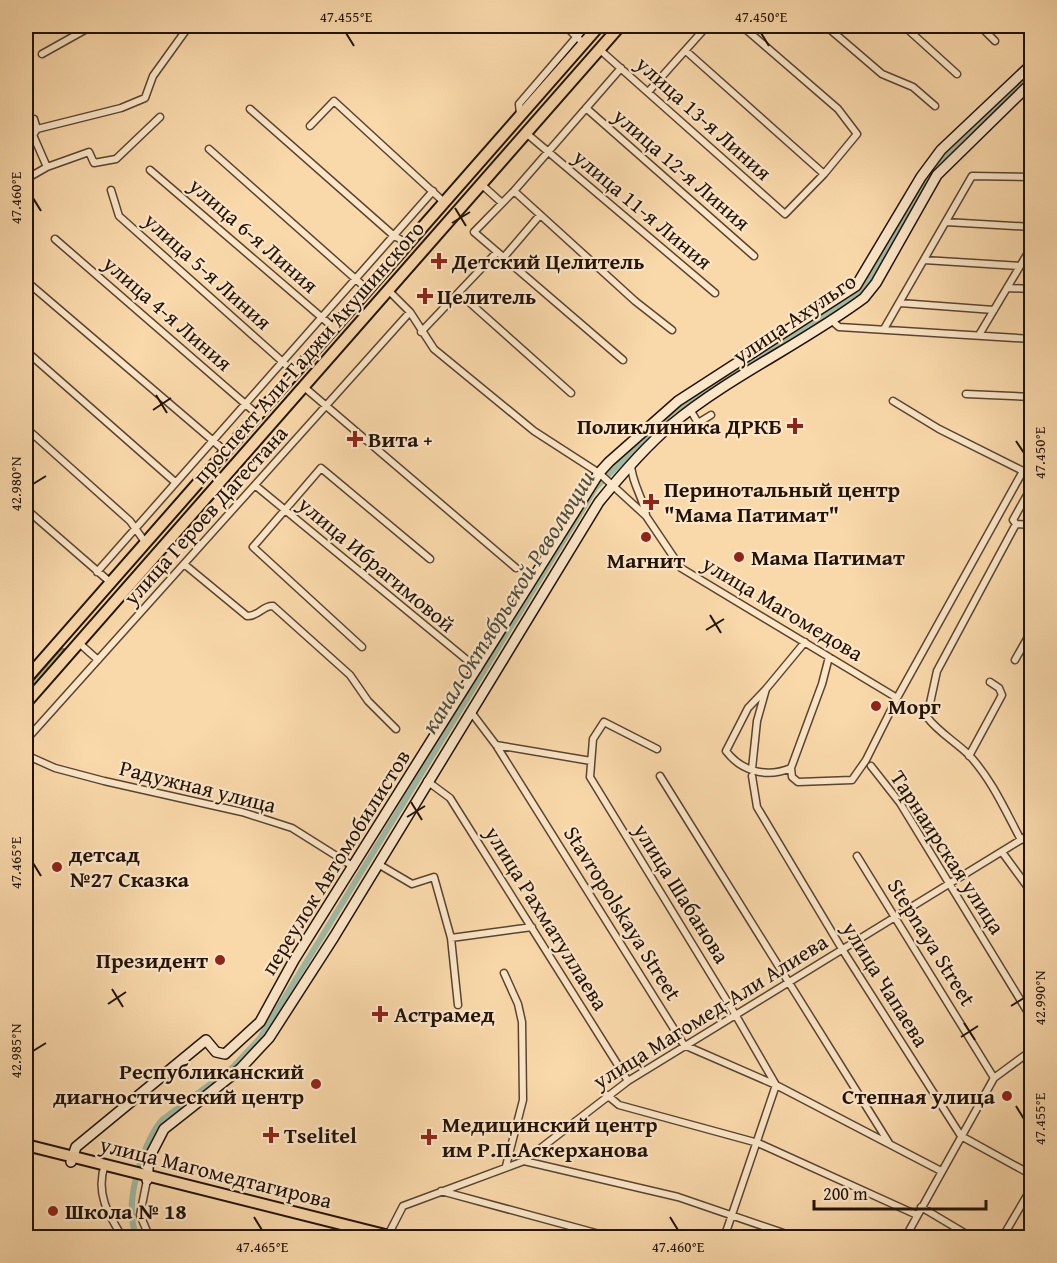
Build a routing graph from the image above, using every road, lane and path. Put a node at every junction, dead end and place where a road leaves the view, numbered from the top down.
1 (92, 26) edge
2 (189, 26) edge
3 (565, 26) edge
4 (586, 26) edge
5 (599, 26) edge
6 (620, 26) edge
7 (707, 26) edge
8 (742, 26) edge
9 (826, 26) edge
10 (903, 26) edge
11 (980, 26) edge
12 (580, 40) junction
13 (995, 41) dead end
14 (599, 49) junction
15 (686, 51) junction
16 (42, 54) dead end
17 (1032, 64) edge
18 (621, 68) junction
19 (957, 74) dead end
20 (1032, 82) edge
21 (649, 91) junction
22 (935, 106) dead end
23 (586, 108) junction
24 (250, 109) dead end
25 (160, 117) dead end
26 (520, 117) junction
27 (34, 119) dead end
28 (310, 126) dead end
29 (37, 129) junction
30 (529, 130) junction
31 (209, 149) dead end
32 (548, 152) junction
33 (47, 167) junction
34 (150, 170) dead end
35 (824, 174) junction
36 (1032, 177) edge
37 (26, 179) edge
38 (481, 184) junction
39 (111, 190) dead end
40 (433, 191) junction
41 (514, 191) junction
42 (445, 203) junction
43 (502, 203) junction
44 (540, 215) junction
45 (946, 222) junction
46 (1032, 227) edge
47 (393, 235) junction
48 (55, 240) dead end
49 (408, 244) junction
50 (1032, 246) edge
51 (497, 252) junction
52 (754, 256) dead end
53 (504, 257) junction
54 (924, 260) junction
55 (1020, 266) junction
56 (354, 279) junction
57 (26, 281) edge
58 (1007, 288) junction
59 (1032, 289) edge
60 (368, 290) junction
61 (388, 290) junction
62 (715, 293) dead end
63 (460, 294) junction
64 (900, 303) junction
65 (994, 310) junction
66 (410, 312) junction
67 (321, 317) junction
68 (831, 320) junction
69 (334, 328) junction
70 (884, 329) junction
71 (672, 330) dead end
72 (421, 332) junction
73 (979, 335) junction
74 (1032, 339) edge
75 (26, 351) edge
76 (623, 360) dead end
77 (282, 361) junction
78 (294, 372) junction
79 (304, 387) junction
80 (571, 393) dead end
81 (966, 394) dead end
82 (1032, 397) edge
83 (893, 401) dead end
84 (244, 403) junction
85 (327, 406) junction
86 (691, 411) junction
87 (257, 414) junction
88 (711, 415) dead end
89 (26, 428) edge
90 (212, 440) junction
91 (225, 451) junction
92 (632, 463) junction
93 (599, 474) junction
94 (175, 482) junction
95 (611, 484) junction
96 (256, 486) junction
97 (1031, 488) edge
98 (26, 509) edge
99 (174, 510) junction
100 (284, 510) junction
101 (646, 516) junction
102 (186, 520) junction
103 (1014, 522) junction
104 (1032, 525) edge
105 (135, 527) junction
106 (145, 542) junction
107 (430, 559) dead end
108 (184, 564) junction
109 (516, 568) dead end
110 (97, 572) junction
111 (110, 582) junction
112 (1032, 630) edge
113 (61, 636) junction
114 (805, 642) junction
115 (77, 646) junction
116 (362, 646) dead end
117 (829, 657) junction
118 (98, 660) junction
119 (1015, 660) dead end
120 (478, 669) junction
121 (26, 678) edge
122 (990, 682) dead end
123 (766, 689) junction
124 (897, 698) junction
125 (26, 703) edge
126 (471, 712) junction
127 (396, 729) dead end
128 (26, 740) edge
129 (496, 746) junction
130 (657, 749) dead end
131 (26, 755) edge
132 (969, 756) junction
133 (591, 761) junction
134 (871, 766) dead end
135 (792, 768) junction
136 (752, 773) junction
137 (660, 776) dead end
138 (428, 781) junction
139 (1032, 833) edge
140 (1021, 840) junction
141 (1002, 852) junction
142 (857, 856) dead end
143 (378, 864) junction
144 (354, 868) junction
145 (949, 883) junction
146 (1032, 892) edge
147 (895, 916) junction
148 (532, 927) junction
149 (451, 938) junction
150 (842, 949) junction
151 (504, 974) dead end
152 (789, 981) junction
153 (458, 1005) dead end
154 (735, 1014) junction
155 (1032, 1018) edge
156 (684, 1045) junction
157 (1032, 1050) edge
158 (994, 1078) junction
159 (628, 1081) junction
160 (776, 1085) junction
161 (607, 1095) junction
162 (961, 1136) junction
163 (758, 1143) junction
164 (890, 1143) junction
165 (26, 1145) edge
166 (26, 1151) edge
167 (72, 1159) junction
168 (524, 1161) junction
169 (506, 1166) junction
170 (104, 1167) junction
171 (941, 1171) junction
172 (1032, 1175) edge
173 (146, 1176) junction
174 (1032, 1187) edge
175 (440, 1191) junction
176 (921, 1207) junction
177 (733, 1215) junction
178 (917, 1215) junction
179 (365, 1235) edge
180 (390, 1237) edge
181 (123, 1238) edge
182 (150, 1238) edge
183 (614, 1238) edge
184 (724, 1238) edge
185 (798, 1238) edge
186 (905, 1238) edge
187 (973, 1238) edge
188 (1002, 1238) edge

1 - 16 street
2 - 29 street
3 - 12 street
4 - 12 street
5 - 12 main road, проспект Али-Гаджи Акушинского
6 - 14 main road, проспект Али-Гаджи Акушинского
7 - 15 street
8 - 35 street
9 - 22 street
10 - 19 street
11 - 13 street
12 - 26 main road, проспект Али-Гаджи Акушинского
14 - 18 street, улица 13-я Линия
14 - 30 main road, проспект Али-Гаджи Акушинского
15 - 21 street
15 - 35 street
17 - 93 main road, переулок Автомобилистов
18 - 21 street, улица 13-я Линия
18 - 23 street
20 - 68 main road, улица Ахульго
21 - 35 street, улица 13-я Линия
23 - 32 street
23 - 52 street, улица 12-я Линия
24 - 47 street
25 - 33 street
26 - 30 main road
26 - 42 main road, проспект Али-Гаджи Акушинского
27 - 29 street
28 - 40 street
29 - 33 street
30 - 32 street, улица 11-я Линия
30 - 38 main road, проспект Али-Гаджи Акушинского
31 - 56 street
32 - 41 street
32 - 62 street, улица 11-я Линия
33 - 37 street
34 - 67 street, улица 6-я Линия
36 - 45 street
38 - 43 street
38 - 61 main road, проспект Али-Гаджи Акушинского
39 - 77 street, улица 5-я Линия
40 - 42 street
40 - 47 street
41 - 43 street
41 - 44 street
42 - 49 main road, проспект Али-Гаджи Акушинского
43 - 51 street
44 - 53 street
44 - 71 street
45 - 46 street
45 - 54 street
47 - 49 street
47 - 56 street
48 - 84 street, улица 4-я Линия
49 - 60 main road, проспект Али-Гаджи Акушинского
50 - 55 street
51 - 53 street
51 - 63 street
53 - 76 street
54 - 55 street
54 - 64 street
55 - 58 street
56 - 60 street
56 - 67 street
57 - 90 street
58 - 59 street
58 - 65 street
60 - 69 main road, проспект Али-Гаджи Акушинского
61 - 66 street
61 - 79 main road, проспект Али-Гаджи Акушинского
63 - 72 street
63 - 80 street
64 - 65 street
64 - 70 street
65 - 73 street
66 - 72 street
66 - 85 street, улица Героев Дагестана
67 - 69 street, улица 6-я Линия
67 - 77 street
68 - 70 street
68 - 86 main road, улица Ахульго
69 - 78 main road, проспект Али-Гаджи Акушинского
70 - 73 street
72 - 93 street
73 - 74 street
75 - 94 street
77 - 78 street, улица 5-я Линия
77 - 84 street
78 - 87 main road, проспект Али-Гаджи Акушинского
79 - 85 street
79 - 102 main road, проспект Али-Гаджи Акушинского
81 - 82 street
83 - 124 street
84 - 87 street, улица 4-я Линия
84 - 90 street
85 - 96 street, улица Героев Дагестана
85 - 109 street
86 - 88 street
86 - 92 main road, улица Ахульго
87 - 91 main road, проспект Али-Гаджи Акушинского
89 - 105 street
90 - 91 street
90 - 94 street
91 - 99 main road, проспект Али-Гаджи Акушинского
92 - 95 main road, улица Ахульго
92 - 101 street
93 - 95 street, улица Магомедова
93 - 120 main road, переулок Автомобилистов
94 - 105 street
95 - 101 street, улица Магомедова
95 - 126 main road
96 - 100 street, улица Ибрагимовой
96 - 108 street, улица Героев Дагестана
97 - 103 street
98 - 110 street
99 - 102 main road
99 - 106 main road, проспект Али-Гаджи Акушинского
100 - 107 street
100 - 116 street
100 - 120 street, улица Ибрагимовой
101 - 114 street, улица Магомедова
102 - 115 main road, проспект Али-Гаджи Акушинского
103 - 104 street
103 - 132 street
105 - 106 street
105 - 110 street
106 - 111 main road, проспект Али-Гаджи Акушинского
108 - 118 street, улица Героев Дагестана
108 - 127 street
110 - 111 street
111 - 113 main road, проспект Али-Гаджи Акушинского
112 - 119 street
113 - 115 main road
113 - 121 main road, проспект Али-Гаджи Акушинского
114 - 117 street, улица Магомедова
114 - 123 street
115 - 118 street
115 - 125 main road, проспект Али-Гаджи Акушинского
117 - 124 street, улица Магомедова
117 - 135 street
118 - 128 street, улица Героев Дагестана
120 - 144 main road, переулок Автомобилистов
122 - 132 street
123 - 136 street, улица Чапаева
123 - 136 street
124 - 135 street
126 - 129 street, Stavropolskaya Street
126 - 138 main road
129 - 133 street
129 - 156 street, Stavropolskaya Street
130 - 133 street, улица Шабанова
131 - 144 street, Радужная улица
132 - 140 street
133 - 154 street, улица Шабанова
134 - 145 street, Тарнаирская улица
135 - 136 street
136 - 150 street, улица Чапаева
137 - 152 street
138 - 143 main road
138 - 148 street, улица Рахматуллаева
139 - 140 street, улица Магомед-Али Алиева
140 - 141 street, улица Магомед-Али Алиева
141 - 145 street, улица Магомед-Али Алиева
141 - 146 street
142 - 147 street, Stepnaya Street
143 - 149 street
143 - 173 main road
144 - 167 main road, переулок Автомобилистов
145 - 147 street, улица Магомед-Али Алиева
145 - 155 street, Тарнаирская улица
147 - 150 street, улица Магомед-Али Алиева
147 - 158 street, Stepnaya Street
148 - 149 street
148 - 159 street, улица Рахматуллаева
149 - 153 street
150 - 152 street, улица Магомед-Али Алиева
150 - 162 street, улица Чапаева
151 - 169 street
152 - 154 street, улица Магомед-Али Алиева
152 - 164 street
154 - 156 street, улица Магомед-Али Алиева
154 - 160 street, улица Шабанова
156 - 159 street, улица Магомед-Али Алиева
156 - 160 street
157 - 158 street
158 - 162 street
159 - 161 street, улица Магомед-Али Алиева
160 - 163 street
160 - 164 street
161 - 163 street
161 - 168 street, улица Магомед-Али Алиева
162 - 171 street
162 - 172 street, улица Чапаева
163 - 177 street
163 - 178 street
164 - 171 street
165 - 167 main road, улица Магомедтагирова
166 - 167 main road, улица Магомедтагирова
167 - 170 main road, улица Магомедтагирова
168 - 169 street, улица Магомед-Али Алиева
168 - 177 street
169 - 175 street, улица Магомед-Али Алиева
170 - 173 main road, улица Магомедтагирова
170 - 181 street
171 - 176 street
173 - 179 main road, улица Магомедтагирова
173 - 182 street
174 - 188 street
175 - 180 street, улица Магомед-Али Алиева
175 - 183 street
176 - 178 street
176 - 187 street
177 - 184 street
177 - 185 street
178 - 186 street
179 - 180 main road, улица Магомедтагирова

